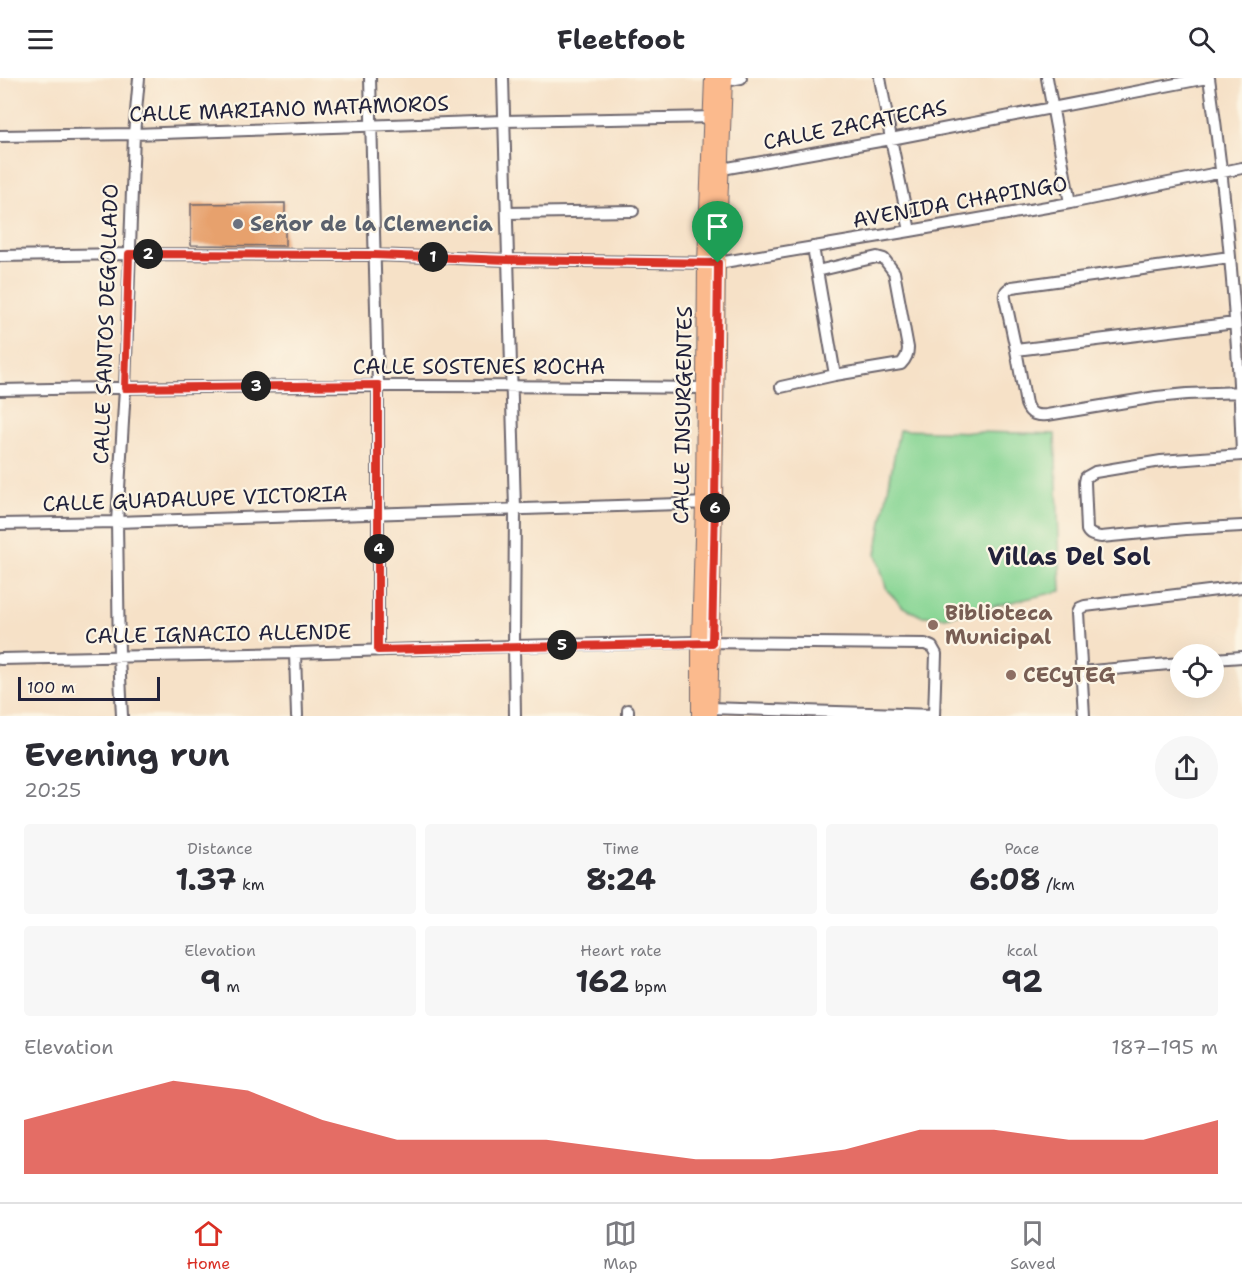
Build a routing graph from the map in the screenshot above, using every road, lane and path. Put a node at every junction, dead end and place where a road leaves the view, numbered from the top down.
1 (139, 78) edge
2 (370, 78) edge
3 (503, 78) edge
4 (741, 78) edge
5 (880, 78) edge
6 (1047, 78) edge
7 (1208, 78) edge
8 (720, 79) edge
9 (1053, 107) junction
10 (717, 117) junction
11 (504, 122) junction
12 (371, 127) junction
13 (134, 134) junction
14 (0, 136) edge
15 (891, 139) junction
16 (1242, 168) edge
17 (722, 169) junction
18 (1221, 172) junction
19 (1070, 203) junction
20 (633, 211) dead end
21 (507, 213) junction
22 (910, 231) junction
23 (813, 247) junction
24 (129, 254) junction
25 (374, 255) junction
26 (0, 256) edge
27 (1230, 257) junction
28 (508, 260) junction
29 (712, 263) junction
30 (817, 271) junction
31 (1235, 323) junction
32 (1016, 350) junction
33 (835, 375) junction
34 (378, 385) junction
35 (513, 386) junction
36 (781, 387) dead end
37 (125, 388) junction
38 (705, 388) junction
39 (0, 390) edge
40 (1241, 392) edge
41 (1242, 454) edge
42 (709, 503) junction
43 (515, 509) junction
44 (379, 513) junction
45 (117, 522) junction
46 (0, 524) edge
47 (1242, 526) edge
48 (1242, 588) edge
49 (705, 643) junction
50 (514, 646) junction
51 (378, 650) junction
52 (295, 653) junction
53 (119, 656) junction
54 (1242, 657) edge
55 (1224, 658) edge
56 (0, 659) edge
57 (1170, 664) edge
58 (1081, 672) junction
59 (706, 713) edge
60 (122, 716) edge
61 (297, 716) edge
62 (515, 716) edge
63 (934, 716) edge
64 (1084, 716) edge

1 - 13 street, CALLE SANTOS DEGOLLADO
2 - 12 street
3 - 11 street
4 - 8 street
5 - 15 street
6 - 9 street
7 - 9 street, CALLE ZACATECAS
7 - 18 street
8 - 10 main road, CALLE INSURGENTES
9 - 15 street, CALLE ZACATECAS
9 - 19 street
10 - 11 street, CALLE MARIANO MATAMOROS
10 - 17 main road, CALLE INSURGENTES
10 - 29 main road, CALLE INSURGENTES
11 - 12 street, CALLE MARIANO MATAMOROS
11 - 21 street
12 - 13 street, CALLE MARIANO MATAMOROS
12 - 25 street
13 - 14 street, CALLE MARIANO MATAMOROS
13 - 24 street, CALLE SANTOS DEGOLLADO
15 - 17 street, CALLE ZACATECAS
15 - 22 street
16 - 18 street, AVENIDA CHAPINGO
17 - 29 main road, CALLE INSURGENTES
18 - 19 street, AVENIDA CHAPINGO
18 - 27 street
19 - 22 street, AVENIDA CHAPINGO
20 - 21 street
21 - 28 street
22 - 23 street, AVENIDA CHAPINGO
23 - 29 street, AVENIDA CHAPINGO
23 - 30 street
24 - 25 street, AVENIDA CHAPINGO
24 - 26 street, AVENIDA CHAPINGO
24 - 37 street, CALLE SANTOS DEGOLLADO
25 - 28 street, AVENIDA CHAPINGO
25 - 34 street
27 - 31 street
27 - 32 street
28 - 29 street, AVENIDA CHAPINGO
28 - 35 street
29 - 38 main road, CALLE INSURGENTES
29 - 42 main road, CALLE INSURGENTES
30 - 33 street
30 - 33 street
31 - 32 street
31 - 40 street
32 - 40 street
33 - 36 street
34 - 35 street, CALLE SOSTENES ROCHA
34 - 37 street, CALLE SOSTENES ROCHA
34 - 44 street
35 - 38 street, CALLE SOSTENES ROCHA
35 - 43 street
37 - 39 street, CALLE SOSTENES ROCHA
37 - 45 street, CALLE SANTOS DEGOLLADO
38 - 42 main road, CALLE INSURGENTES
40 - 41 street
41 - 47 street
42 - 43 street, CALLE GUADALUPE VICTORIA
42 - 49 main road, CALLE INSURGENTES
43 - 44 street, CALLE GUADALUPE VICTORIA
43 - 50 street
44 - 45 street, CALLE GUADALUPE VICTORIA
44 - 51 street
45 - 46 street, CALLE GUADALUPE VICTORIA
45 - 53 street, CALLE SANTOS DEGOLLADO
48 - 58 street
49 - 50 street, CALLE IGNACIO ALLENDE
49 - 59 main road, CALLE INSURGENTES
49 - 63 street, CALLE IGNACIO ALLENDE
50 - 51 street, CALLE IGNACIO ALLENDE
50 - 62 street
51 - 52 street, CALLE IGNACIO ALLENDE
52 - 53 street, CALLE IGNACIO ALLENDE
52 - 61 street
53 - 56 street, CALLE IGNACIO ALLENDE
53 - 60 street, CALLE SANTOS DEGOLLADO
54 - 55 street
57 - 58 street
58 - 64 street
59 - 63 street

